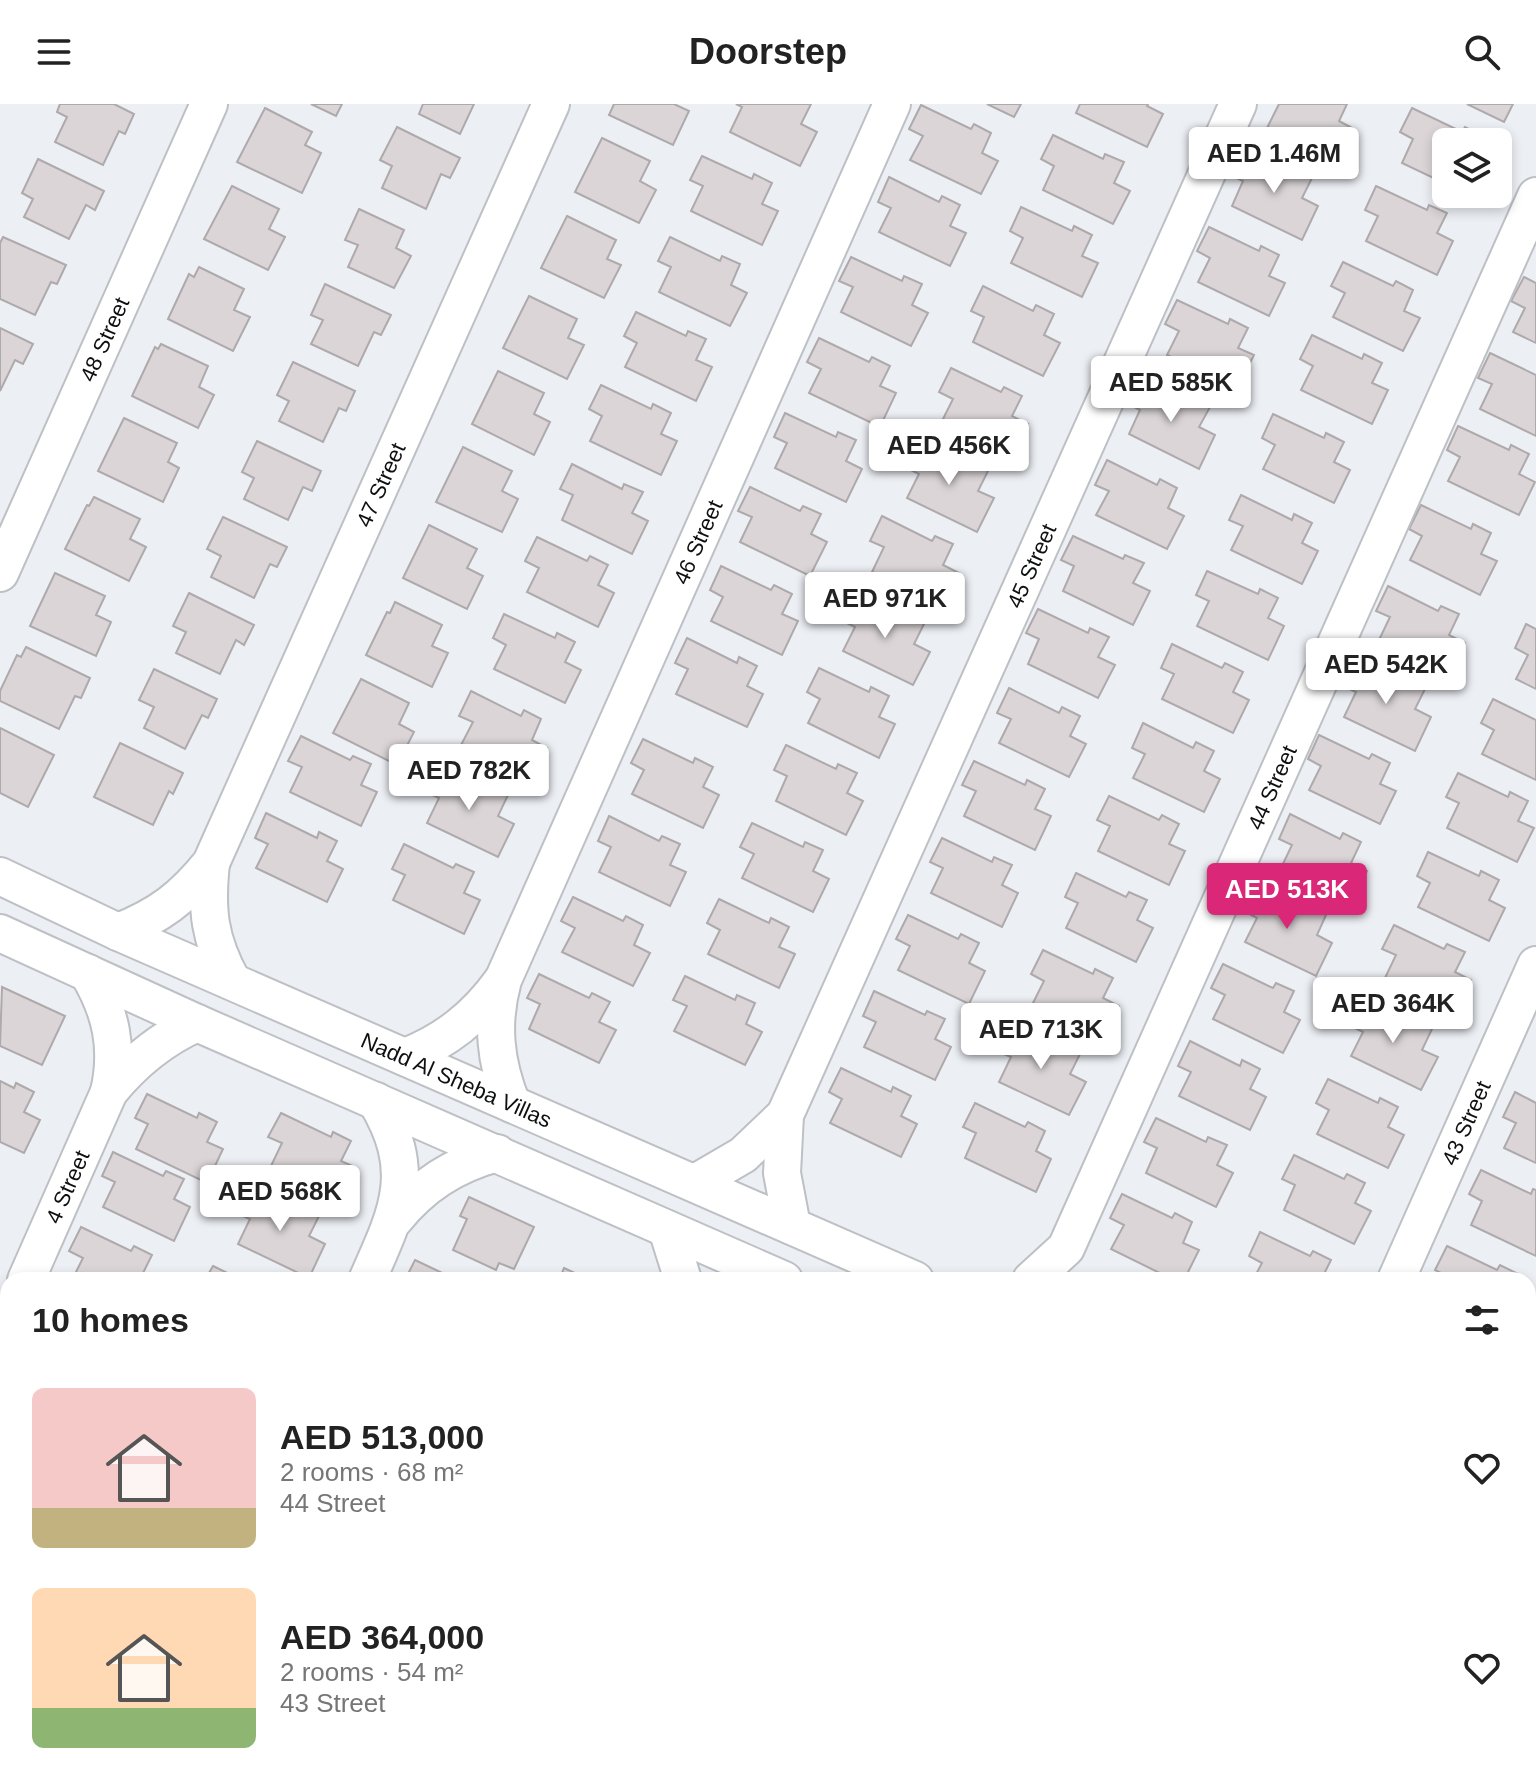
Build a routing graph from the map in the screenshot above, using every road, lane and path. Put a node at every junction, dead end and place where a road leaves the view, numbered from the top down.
1 (209, 104) edge
2 (551, 104) edge
3 (892, 104) edge
4 (1238, 104) edge
5 (1536, 196) edge
6 (0, 573) edge
7 (211, 863) junction
8 (0, 876) edge
9 (118, 932) junction
10 (0, 933) edge
11 (1536, 965) edge
12 (88, 973) junction
13 (503, 980) junction
14 (232, 981) junction
15 (197, 1023) junction
16 (405, 1057) junction
17 (109, 1092) junction
18 (376, 1101) junction
19 (512, 1104) junction
20 (785, 1115) junction
21 (497, 1153) junction
22 (695, 1183) junction
23 (394, 1220) junction
24 (792, 1226) junction
25 (667, 1229) junction
26 (1066, 1264) edge
27 (30, 1272) edge
28 (371, 1272) edge
29 (680, 1272) edge
30 (763, 1272) edge
31 (897, 1272) edge
32 (1400, 1272) edge

1 - 6 street, 48 Street
2 - 7 street, 47 Street
3 - 13 street, 46 Street
4 - 20 street, 45 Street
5 - 26 street, 44 Street
7 - 9 street
7 - 14 street
8 - 9 street, Nadd Al Sheba Villas
9 - 14 street, Nadd Al Sheba Villas
10 - 12 street
11 - 32 street, 43 Street
12 - 15 street
12 - 17 street
13 - 16 street
13 - 19 street
14 - 16 street, Nadd Al Sheba Villas
15 - 17 street
15 - 18 street
16 - 19 street, Nadd Al Sheba Villas
17 - 27 street, 4 Street
18 - 21 street
18 - 23 street
19 - 22 street, Nadd Al Sheba Villas
20 - 22 street
20 - 24 street
21 - 23 street
21 - 25 street
22 - 24 street, Nadd Al Sheba Villas
23 - 28 street
24 - 31 street, Nadd Al Sheba Villas
25 - 29 street
25 - 30 street

